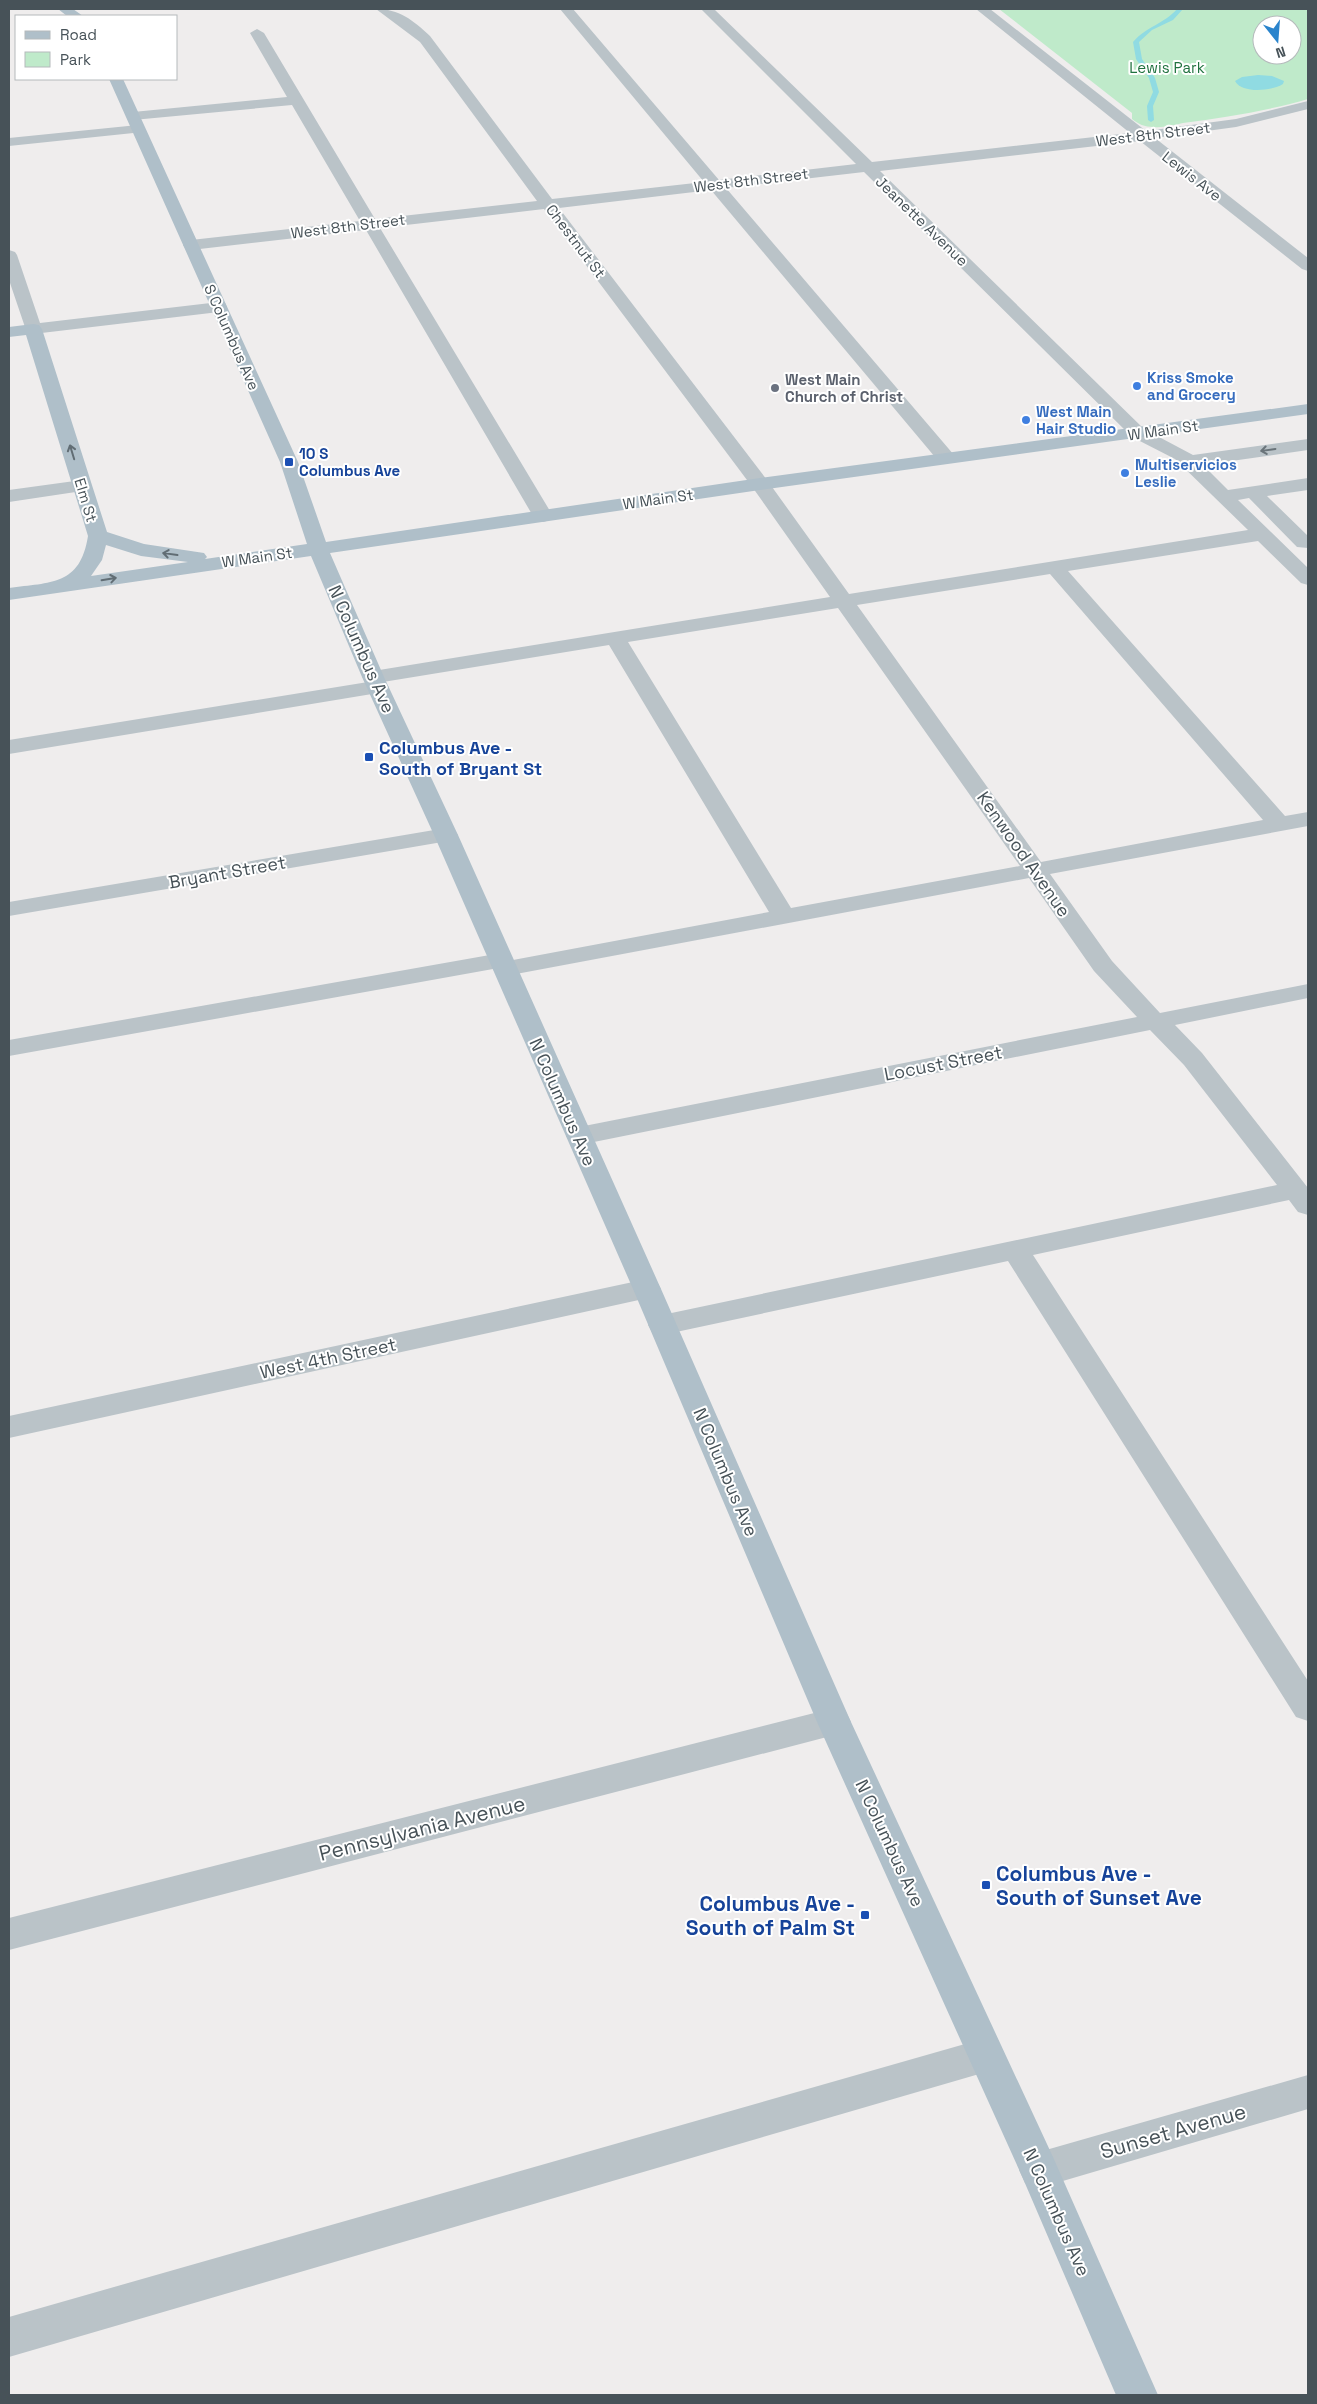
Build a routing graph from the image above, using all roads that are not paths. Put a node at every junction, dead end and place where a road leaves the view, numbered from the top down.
1 (382, 9) edge
2 (566, 9) edge
3 (707, 9) edge
4 (982, 9) edge
5 (257, 33) dead end
6 (116, 80) edge
7 (296, 100) junction
8 (1308, 105) edge
9 (136, 122) junction
10 (1141, 136) junction
11 (9, 142) edge
12 (866, 167) junction
13 (714, 184) junction
14 (547, 203) junction
15 (370, 224) junction
16 (191, 245) junction
17 (9, 254) edge
18 (1308, 266) edge
19 (219, 307) junction
20 (33, 329) junction
21 (9, 332) edge
22 (1308, 409) edge
23 (1138, 433) junction
24 (1308, 444) edge
25 (1227, 456) junction
26 (947, 459) junction
27 (1189, 461) junction
28 (760, 484) junction
29 (1308, 484) edge
30 (82, 486) junction
31 (1259, 492) junction
32 (9, 496) edge
33 (1225, 496) junction
34 (542, 516) junction
35 (98, 536) junction
36 (1269, 541) junction
37 (1306, 545) edge
38 (318, 548) junction
39 (236, 560) junction
40 (1054, 567) junction
41 (1308, 579) edge
42 (58, 587) junction
43 (9, 594) edge
44 (844, 601) junction
45 (615, 638) junction
46 (375, 682) junction
47 (9, 747) edge
48 (1308, 819) edge
49 (1278, 824) junction
50 (446, 835) junction
51 (1035, 870) junction
52 (9, 909) edge
53 (784, 917) junction
54 (503, 965) junction
55 (1308, 991) edge
56 (1154, 1021) junction
57 (9, 1048) edge
58 (578, 1136) junction
59 (1302, 1198) edge
60 (1014, 1250) junction
61 (647, 1290) junction
62 (662, 1325) junction
63 (9, 1427) edge
64 (1308, 1708) edge
65 (834, 1722) junction
66 (9, 1934) edge
67 (986, 2055) junction
68 (1308, 2092) edge
69 (1039, 2170) junction
70 (9, 2337) edge
71 (1137, 2395) edge

1 - 14 street, Chestnut St
2 - 13 street
3 - 12 street, Jeanette Avenue
4 - 10 street, Lewis Ave
5 - 7 street
6 - 9 main road, S Columbus Ave
7 - 9 street
7 - 15 street
8 - 10 street, West 8th Street
9 - 11 street
9 - 16 main road, S Columbus Ave
10 - 12 street, West 8th Street
10 - 18 street, Lewis Ave
12 - 13 street, West 8th Street
12 - 23 street, Jeanette Avenue
13 - 14 street, West 8th Street
13 - 26 street
14 - 15 street, West 8th Street
14 - 28 street, Chestnut St
15 - 16 street, West 8th Street
15 - 34 street
16 - 19 main road, S Columbus Ave
17 - 20 street
19 - 20 street
19 - 38 main road, S Columbus Ave
20 - 21 main road
30 -> 20 main road, Elm St
22 - 23 main road, W Main St
23 - 26 main road, W Main St
23 - 27 street, Jeanette Avenue
24 -> 25 street
25 - 27 street
25 - 31 street
26 - 28 main road, W Main St
27 - 33 street, Jeanette Avenue
28 - 34 main road, W Main St
28 - 44 street, Kenwood Avenue
29 - 31 street
30 - 32 street
30 - 35 main road, Elm St
31 - 33 street
31 - 37 street
33 - 36 street, Jeanette Avenue
34 - 38 main road, W Main St
39 -> 35 main road, Elm St
35 - 42 main road
36 - 37 street
36 - 40 street
36 - 41 street, Jeanette Avenue
38 - 39 main road, W Main St
38 - 46 main road, N Columbus Ave
42 -> 39 main road, W Main St
40 - 44 street
40 - 49 street
42 - 43 main road, W Main St
44 - 45 street
44 - 51 street, Kenwood Avenue
45 - 46 street
45 - 53 street
46 - 47 street
46 - 50 main road, N Columbus Ave
48 - 49 street
49 - 51 street
50 - 52 street, Bryant Street
50 - 54 main road, N Columbus Ave
51 - 53 street
51 - 56 street, Kenwood Avenue
53 - 54 street
54 - 57 street
54 - 58 main road, N Columbus Ave
55 - 56 street, Locust Street
56 - 58 street, Locust Street
56 - 59 street, Kenwood Avenue
58 - 61 main road, N Columbus Ave
59 - 60 street
60 - 62 street
60 - 64 street
61 - 62 main road, N Columbus Ave
61 - 63 street, West 4th Street
62 - 65 main road, N Columbus Ave
65 - 66 street, Pennsylvania Avenue
65 - 67 main road, N Columbus Ave
67 - 69 main road, N Columbus Ave
67 - 70 street
68 - 69 street, Sunset Avenue
69 - 71 main road, N Columbus Ave

